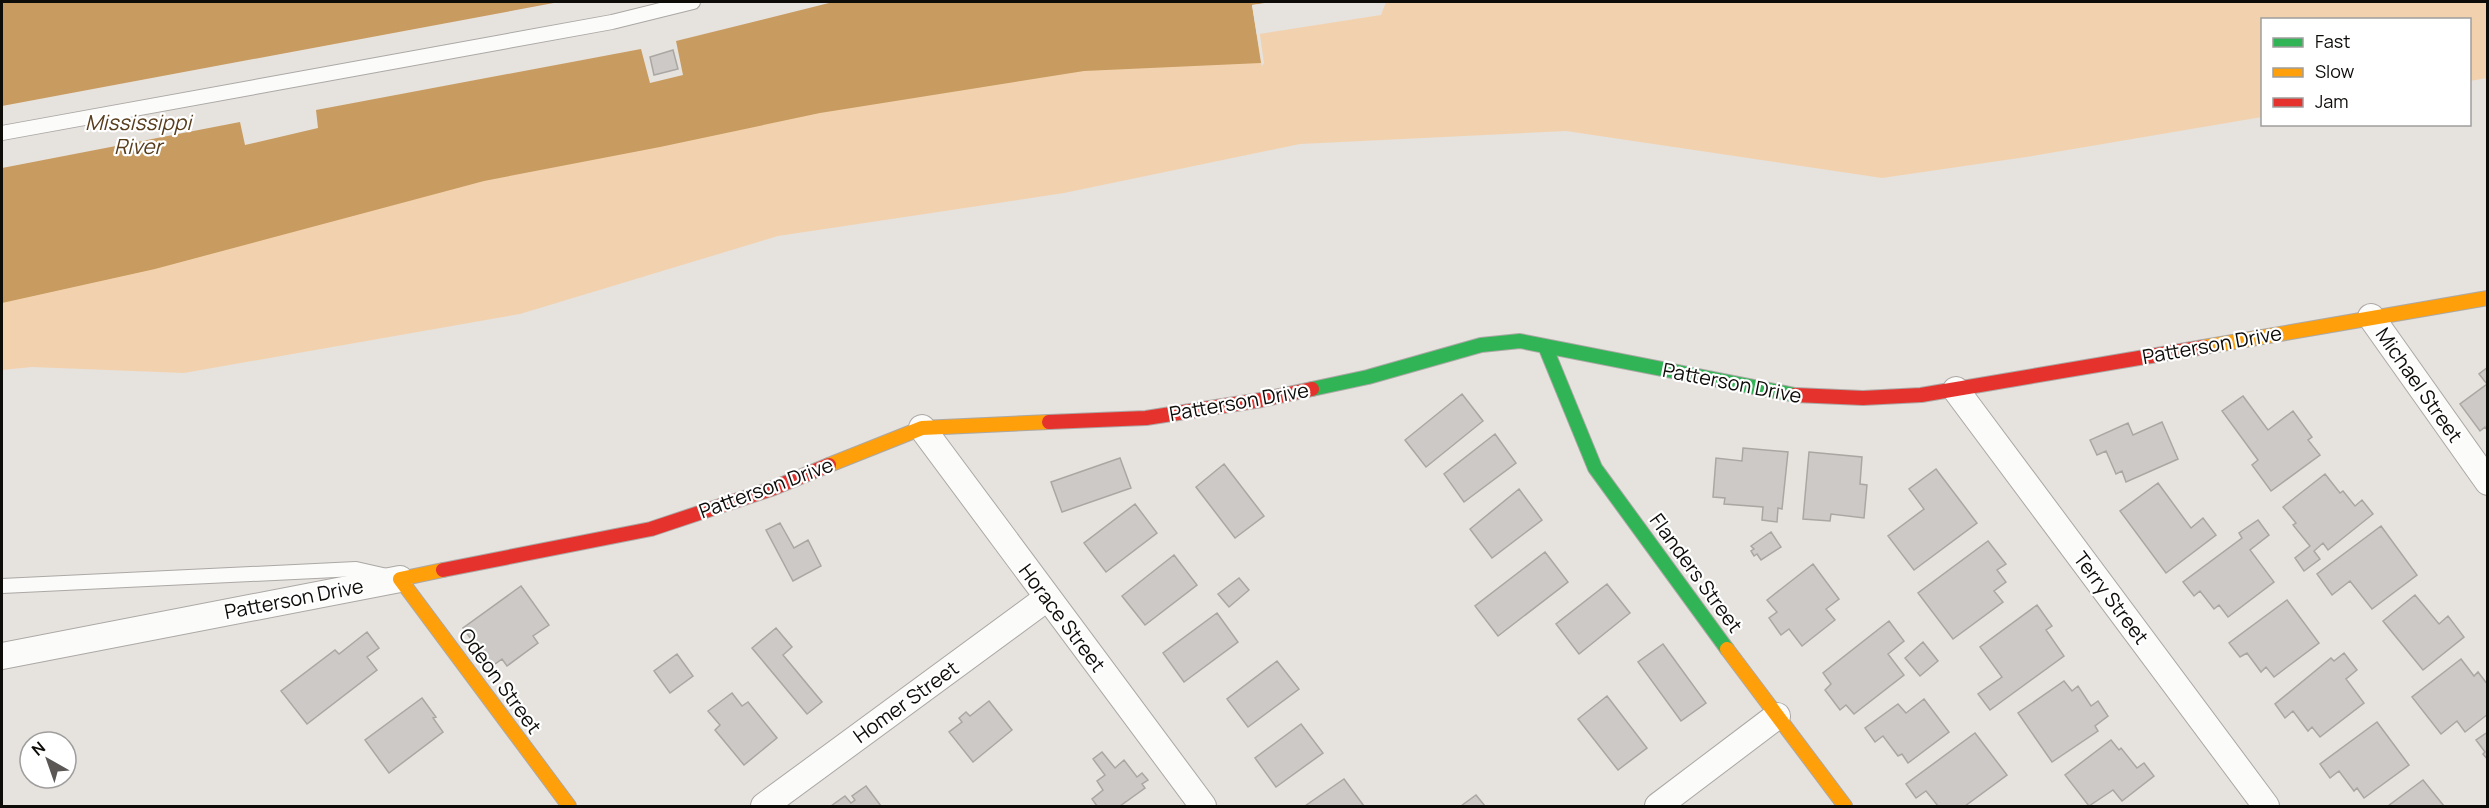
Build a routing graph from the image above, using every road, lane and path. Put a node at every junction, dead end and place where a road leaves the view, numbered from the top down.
1 (693, 2) edge
2 (2, 133) edge
3 (2487, 298) edge
4 (2371, 317) junction
5 (1545, 346) junction
6 (1956, 390) junction
7 (922, 428) junction
8 (2487, 482) edge
9 (400, 579) junction
10 (2, 586) edge
11 (1047, 598) junction
12 (2, 656) edge
13 (1777, 716) junction
14 (569, 807) edge
15 (764, 807) edge
16 (1203, 807) edge
17 (1658, 807) edge
18 (1845, 807) edge
19 (2266, 807) edge

1 - 2 lane
3 - 4 street, Patterson Drive
4 - 6 street, Patterson Drive
4 - 8 street, Michael Street
5 - 6 street, Patterson Drive
5 - 7 street, Patterson Drive
5 - 13 street, Flanders Street
6 - 19 street, Terry Street
7 - 9 street, Patterson Drive
7 - 11 street, Horace Street
9 - 10 lane
9 - 12 street, Patterson Drive
9 - 14 street, Odeon Street
11 - 15 street, Homer Street
11 - 16 street, Horace Street
13 - 17 street
13 - 18 street, Flanders Street

